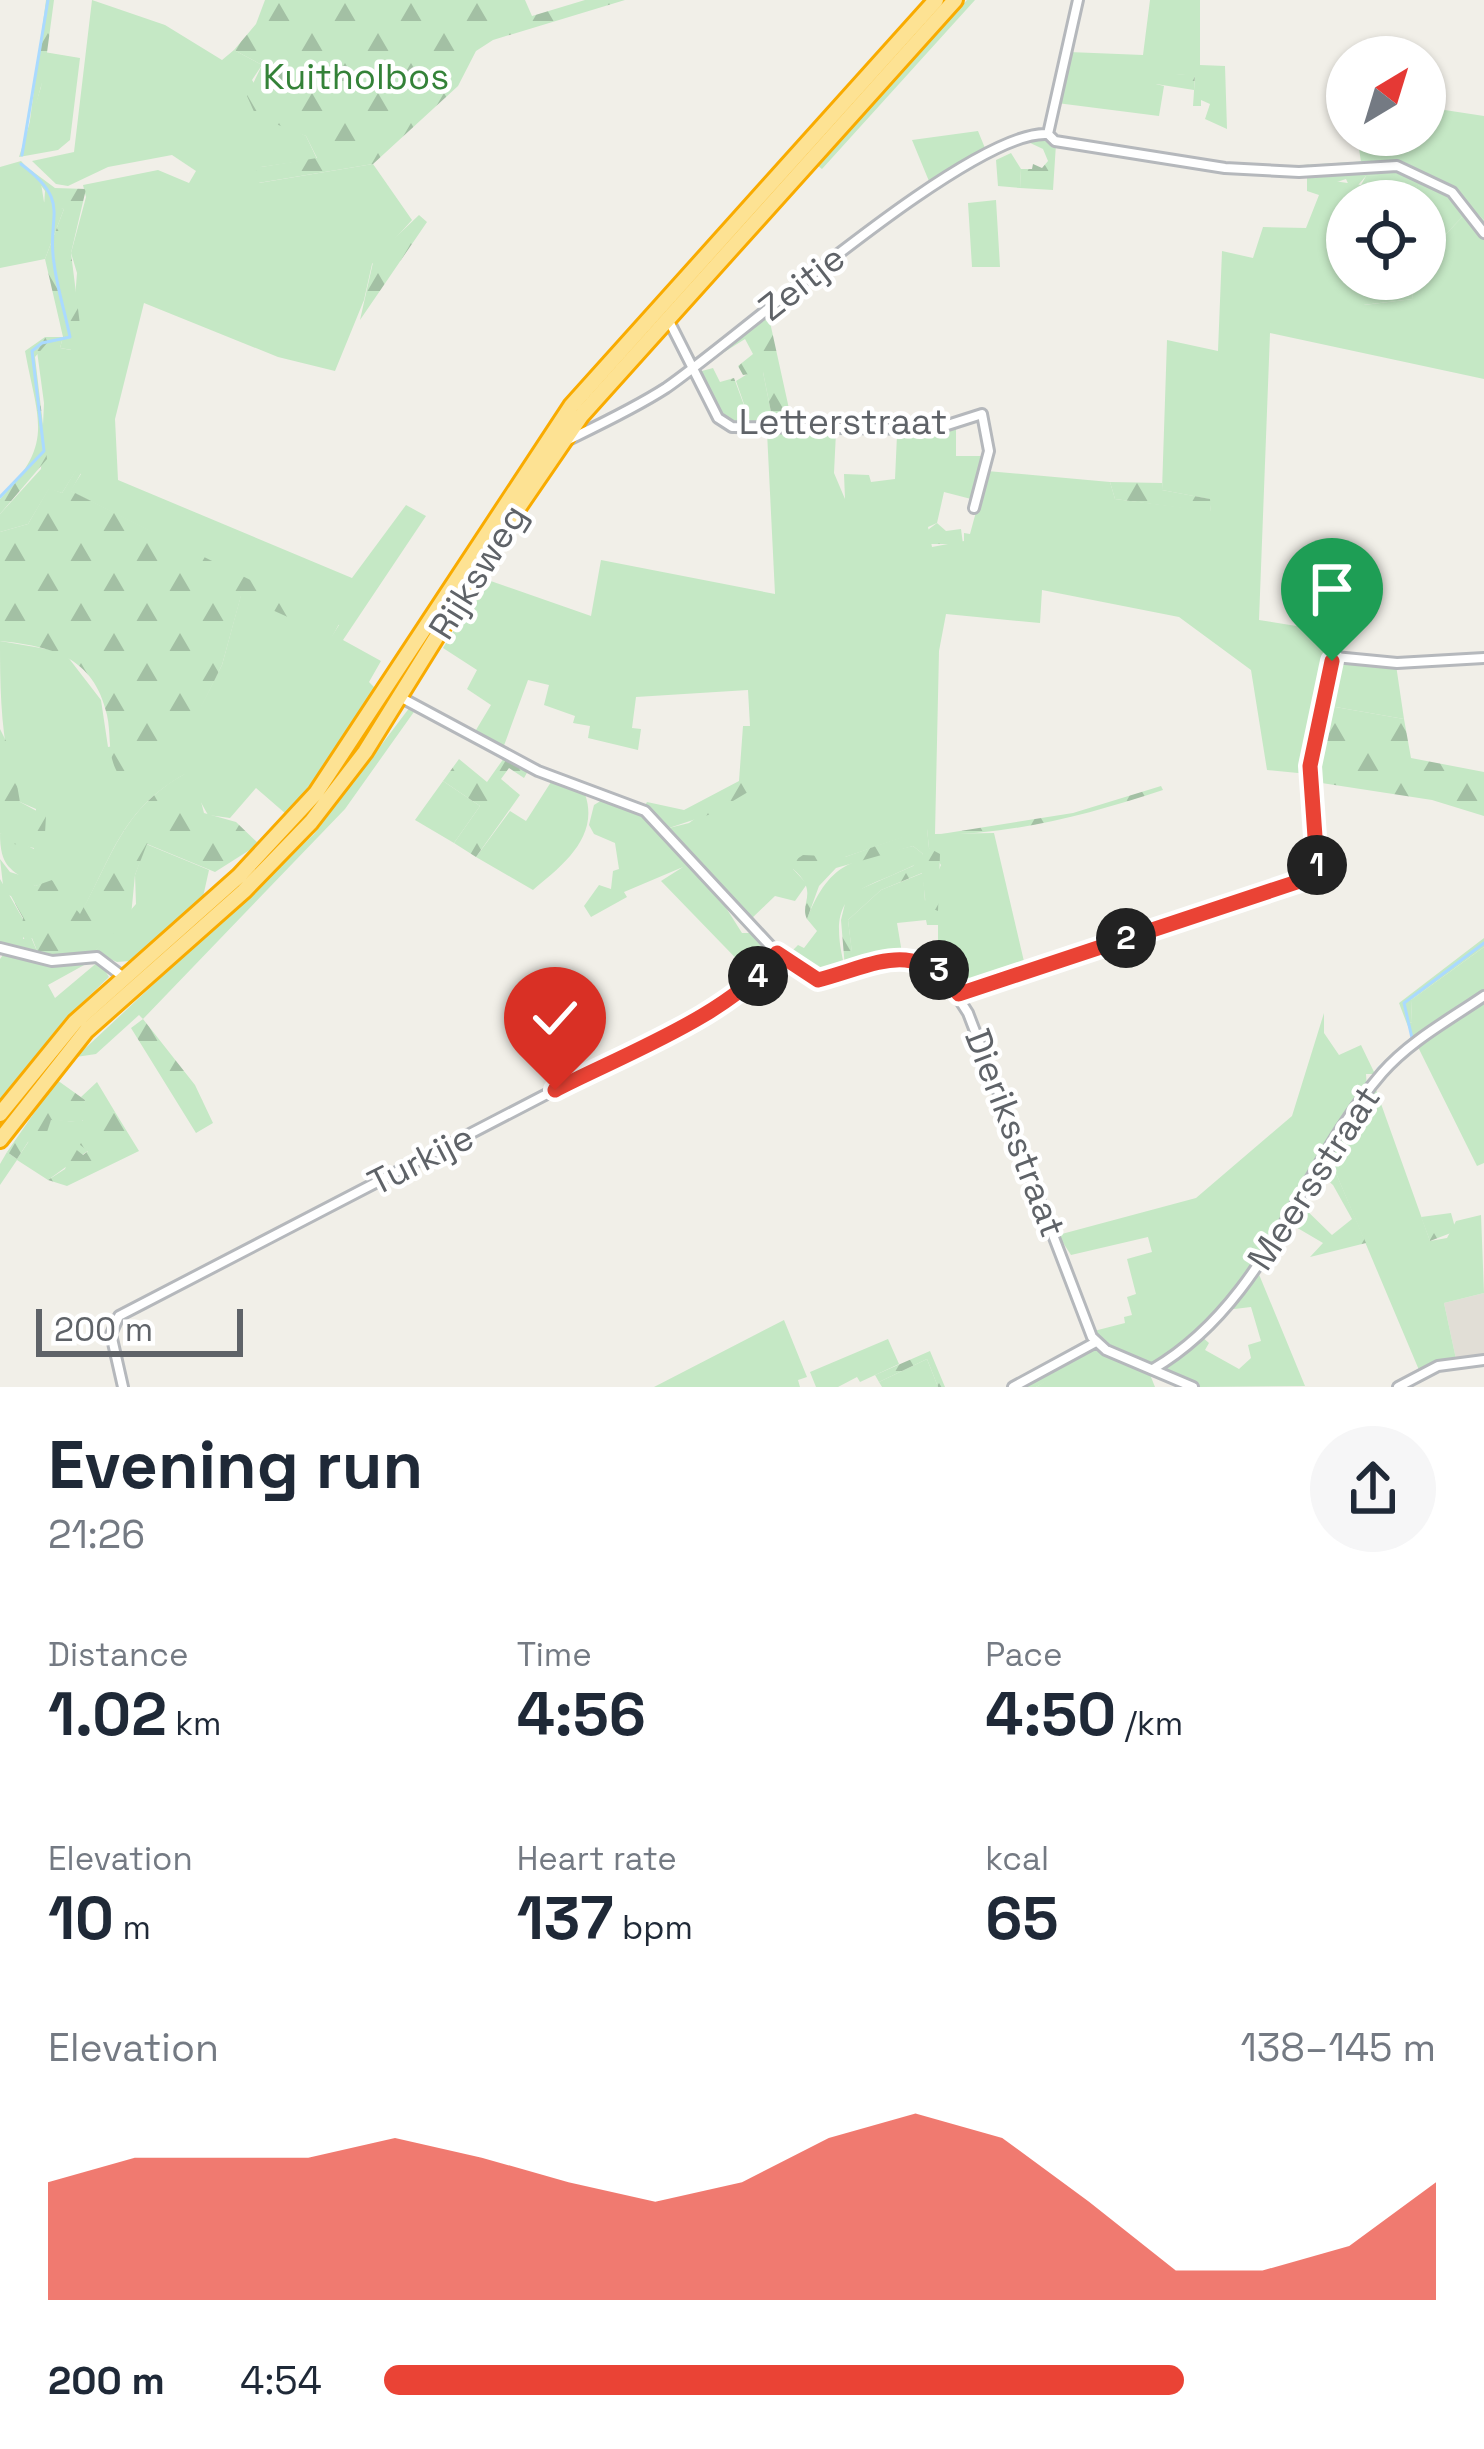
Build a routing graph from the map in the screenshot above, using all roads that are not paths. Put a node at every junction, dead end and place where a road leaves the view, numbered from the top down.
1 (936, 0) edge
2 (956, 0) edge
3 (1078, 0) edge
4 (1048, 134) junction
5 (1484, 233) edge
6 (667, 318) junction
7 (694, 368) junction
8 (561, 443) junction
9 (974, 508) dead end
10 (1484, 658) edge
11 (395, 694) junction
12 (0, 948) edge
13 (777, 953) junction
14 (128, 982) junction
15 (959, 994) junction
16 (1484, 996) edge
17 (0, 1114) edge
18 (0, 1139) edge
19 (1096, 1342) junction
20 (1484, 1360) edge
21 (1153, 1370) junction
22 (123, 1387) edge
23 (1013, 1387) edge
24 (1193, 1387) edge
25 (1398, 1387) edge

1 - 11 highway, Rijksweg
2 - 6 highway, Rijksweg
3 - 4 street
4 - 5 street
4 - 7 street, Zeitje
6 - 7 street, Letterstraat
6 - 8 highway, Rijksweg
7 - 8 street, Zeitje
7 - 9 street, Letterstraat
8 - 11 highway, Rijksweg
10 - 15 street
11 - 13 street, Dieriksstraat
11 - 14 highway, Rijksweg
12 - 14 street
13 - 15 street, Dieriksstraat
13 - 22 street, Turkije
14 - 17 highway, Rijksweg
14 - 18 highway, Rijksweg
15 - 19 street, Dieriksstraat
16 - 21 street, Meersstraat
19 - 21 street
19 - 23 street
20 - 25 street
21 - 24 street

